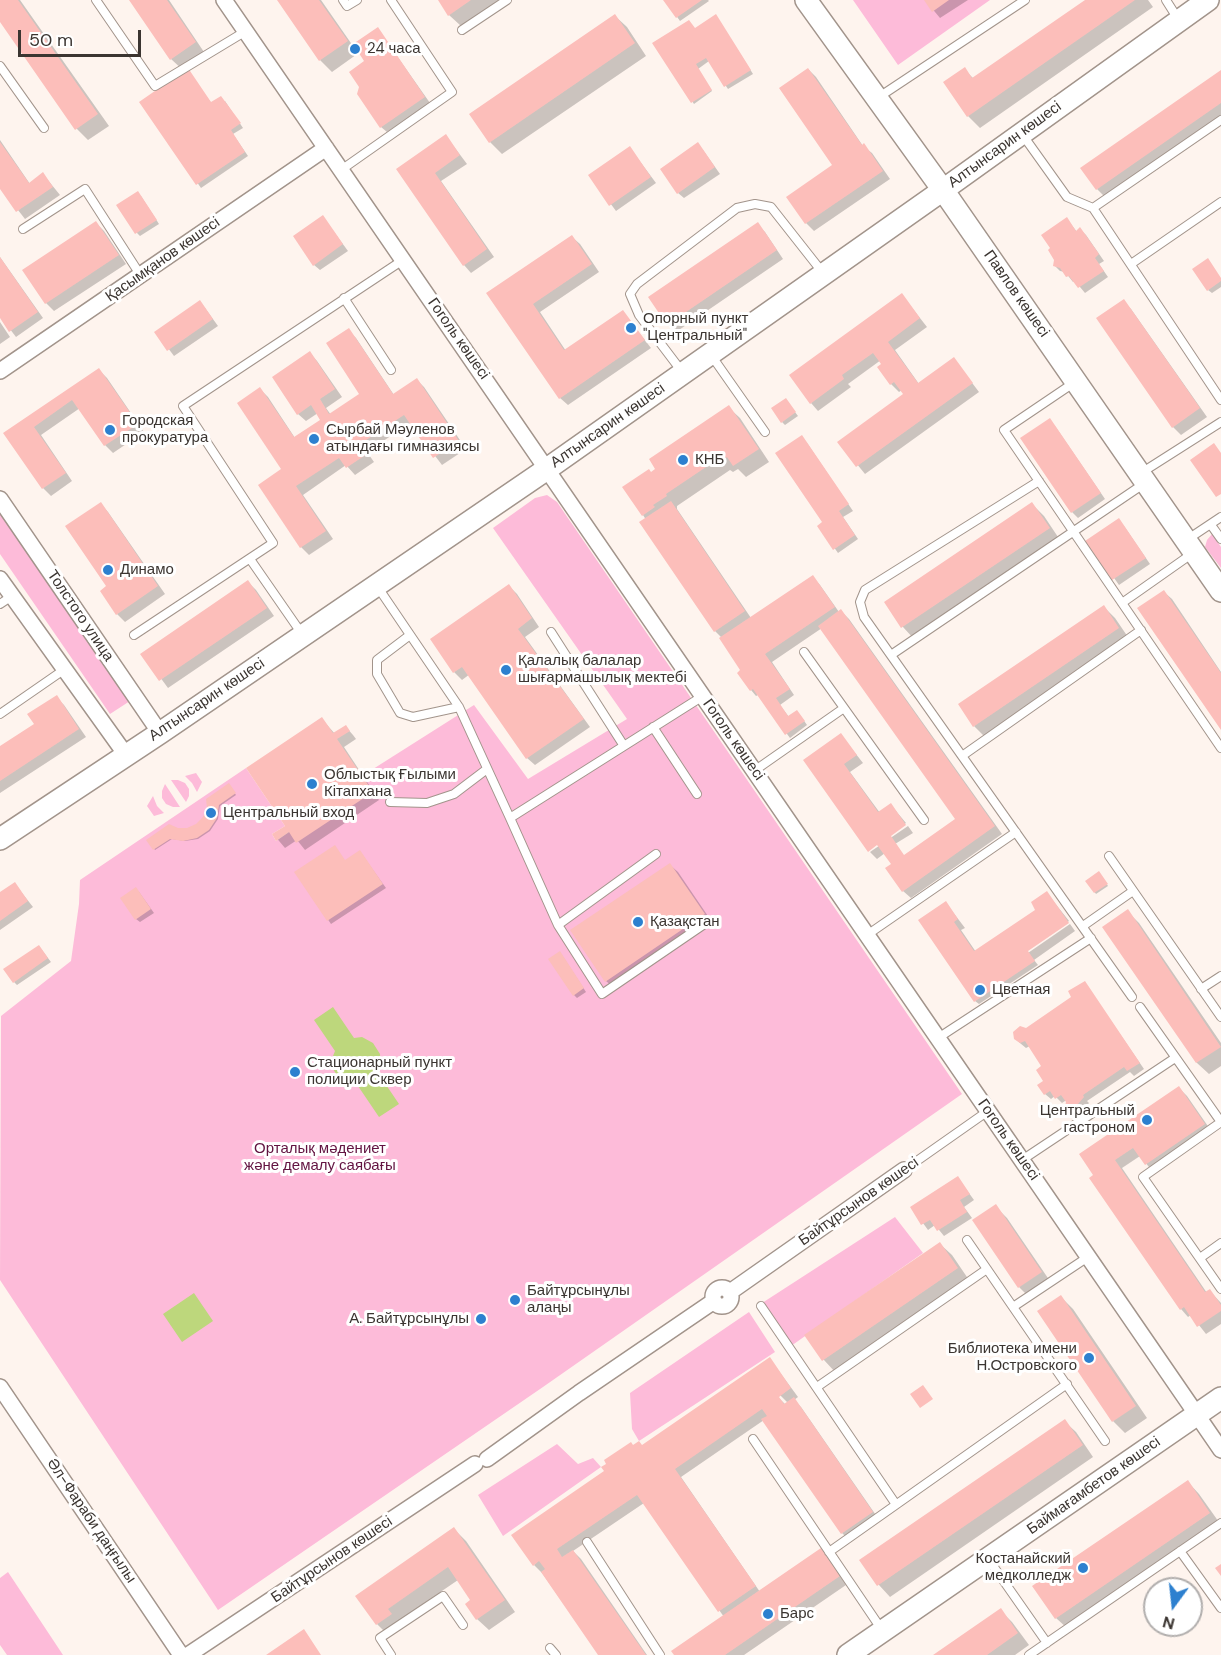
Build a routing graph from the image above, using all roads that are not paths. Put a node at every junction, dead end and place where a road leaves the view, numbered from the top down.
1 (96, 0) edge
2 (224, 0) edge
3 (343, 0) edge
4 (357, 0) edge
5 (392, 0) edge
6 (507, 0) edge
7 (806, 0) edge
8 (1025, 0) edge
9 (1166, 0) edge
10 (1208, 0) edge
11 (1178, 20) junction
12 (462, 30) dead end
13 (246, 31) junction
14 (0, 66) edge
15 (878, 99) junction
16 (1221, 120) edge
17 (44, 128) dead end
18 (1021, 132) junction
19 (326, 148) junction
20 (341, 170) junction
21 (943, 190) junction
22 (1221, 202) edge
23 (1093, 208) junction
24 (23, 229) dead end
25 (403, 260) junction
26 (1131, 264) junction
27 (824, 274) junction
28 (141, 276) junction
29 (344, 298) junction
30 (710, 354) junction
31 (392, 370) dead end
32 (0, 371) edge
33 (683, 373) junction
34 (1076, 381) junction
35 (1221, 399) edge
36 (1221, 422) edge
37 (765, 432) dead end
38 (547, 469) junction
39 (1143, 478) junction
40 (1039, 481) junction
41 (0, 499) edge
42 (1221, 517) edge
43 (1211, 525) junction
44 (1074, 531) junction
45 (1221, 539) edge
46 (1190, 546) junction
47 (249, 559) junction
48 (0, 579) edge
49 (376, 585) junction
50 (1221, 591) edge
51 (6, 600) edge
52 (1122, 603) junction
53 (1141, 630) junction
54 (551, 632) dead end
55 (134, 635) dead end
56 (303, 635) junction
57 (410, 635) junction
58 (804, 652) dead end
59 (891, 654) junction
60 (65, 669) junction
61 (702, 696) junction
62 (459, 707) junction
63 (844, 708) junction
64 (0, 714) edge
65 (653, 728) junction
66 (160, 733) junction
67 (624, 746) junction
68 (1221, 748) edge
69 (126, 755) junction
70 (962, 756) junction
71 (488, 769) junction
72 (754, 771) junction
73 (697, 794) dead end
74 (390, 802) dead end
75 (510, 818) junction
76 (924, 820) dead end
77 (1016, 832) junction
78 (0, 840) edge
79 (656, 854) dead end
80 (1109, 856) dead end
81 (1133, 891) junction
82 (558, 925) junction
83 (703, 925) dead end
84 (1083, 926) junction
85 (867, 935) junction
86 (1091, 938) junction
87 (1221, 976) edge
88 (1201, 989) junction
89 (1132, 996) dead end
90 (1140, 1007) dead end
91 (1221, 1017) edge
92 (938, 1038) junction
93 (1175, 1058) junction
94 (988, 1111) junction
95 (1022, 1160) junction
96 (904, 1170) joint
97 (967, 1240) dead end
98 (1221, 1243) edge
99 (1088, 1257) junction
100 (1200, 1258) junction
101 (987, 1269) junction
102 (1221, 1289) edge
103 (761, 1306) dead end
104 (1013, 1307) junction
105 (1067, 1384) junction
106 (0, 1387) edge
107 (816, 1387) junction
108 (1221, 1398) edge
109 (1197, 1415) junction
110 (753, 1439) dead end
111 (1105, 1440) dead end
112 (1221, 1450) edge
113 (895, 1503) junction
114 (1221, 1523) edge
115 (587, 1542) dead end
116 (1180, 1551) junction
117 (829, 1552) junction
118 (988, 1559) junction
119 (1221, 1608) edge
120 (464, 1625) dead end
121 (883, 1631) junction
122 (1047, 1643) junction
123 (550, 1648) dead end
124 (181, 1655) edge
125 (188, 1655) edge
126 (391, 1655) edge
127 (556, 1655) edge
128 (660, 1655) edge
129 (849, 1655) edge
130 (1029, 1655) edge

1 - 13 lane
2 - 13 street, Гоголь көшесі
3 - 4 lane
5 - 20 lane
6 - 12 lane
7 - 15 street, Павлов көшесі
8 - 15 lane
9 - 11 lane
10 - 11 street, Алтынсарин көшесі
11 - 18 street, Алтынсарин көшесі
13 - 19 street, Гоголь көшесі
14 - 17 lane
15 - 21 street, Павлов көшесі
16 - 23 lane
18 - 21 street, Алтынсарин көшесі
18 - 23 lane
19 - 20 street, Гоголь көшесі
19 - 28 street, Қасымқанов көшесі
20 - 25 street, Гоголь көшесі
21 - 27 street, Алтынсарин көшесі
21 - 34 street, Павлов көшесі
22 - 26 lane
23 - 26 lane
24 - 28 lane
25 - 29 lane
25 - 38 street, Гоголь көшесі
26 - 35 lane
27 - 30 street, Алтынсарин көшесі
27 - 33 lane
28 - 32 street, Қасымқанов көшесі
29 - 31 lane
29 - 47 lane
30 - 33 street, Алтынсарин көшесі
30 - 37 lane
33 - 38 street, Алтынсарин көшесі
34 - 39 street, Павлов көшесі
34 - 40 lane
36 - 39 lane
38 - 49 street, Алтынсарин көшесі
38 - 61 street, Гоголь көшесі
39 - 44 lane
39 - 46 street, Павлов көшесі
40 - 44 lane
40 - 59 lane
41 - 66 street, Толстого улица
42 - 43 lane
43 - 45 lane
43 - 46 lane
44 - 52 lane
44 - 59 lane
46 - 50 street, Павлов көшесі
46 - 52 lane
47 - 55 lane
47 - 56 lane
48 - 51 street
49 - 56 street, Алтынсарин көшесі
49 - 57 lane
51 - 60 street
52 - 53 lane
53 - 68 lane
53 - 70 lane
54 - 67 lane
56 - 66 street, Алтынсарин көшесі
57 - 62 lane
57 - 62 lane
58 - 63 lane
59 - 70 lane
60 - 64 lane
60 - 69 street
61 - 65 lane
61 - 72 street, Гоголь көшесі
62 - 71 lane
63 - 72 lane
63 - 76 lane
65 - 67 lane
65 - 73 lane
66 - 69 street, Алтынсарин көшесі
67 - 75 lane
69 - 78 street, Алтынсарин көшесі
70 - 77 lane
71 - 74 lane
71 - 75 lane
72 - 85 street, Гоголь көшесі
75 - 82 lane
77 - 84 lane
77 - 85 lane
79 - 82 lane
80 - 81 lane
81 - 84 lane
81 - 88 lane
82 - 83 lane
84 - 86 lane
85 - 92 street, Гоголь көшесі
86 - 89 lane
86 - 92 lane
87 - 88 lane
88 - 91 lane
90 - 93 lane
92 - 94 street, Гоголь көшесі
93 - 95 lane
93 - 100 lane
94 - 95 street, Гоголь көшесі
94 - 96 lane, Байтұрсынов көшесі
95 - 99 street, Гоголь көшесі
96 - 125 street, Байтұрсынов көшесі
97 - 101 lane
98 - 100 lane
99 - 104 lane
99 - 109 street, Гоголь көшесі
100 - 102 lane
101 - 104 lane
101 - 107 lane
103 - 107 lane
104 - 105 lane
105 - 111 lane
105 - 113 lane
106 - 124 street, Әл-Фараби даңғылы
107 - 113 lane
108 - 109 street, Баймағамбетов көшесі
109 - 112 street, Гоголь көшесі
109 - 118 street, Баймағамбетов көшесі
110 - 117 lane
113 - 117 lane
114 - 116 lane
115 - 128 lane
116 - 119 lane
116 - 122 lane
117 - 121 lane
118 - 121 street, Баймағамбетов көшесі
118 - 122 lane
120 - 126 lane
121 - 129 street, Баймағамбетов көшесі
122 - 130 lane
123 - 127 lane

